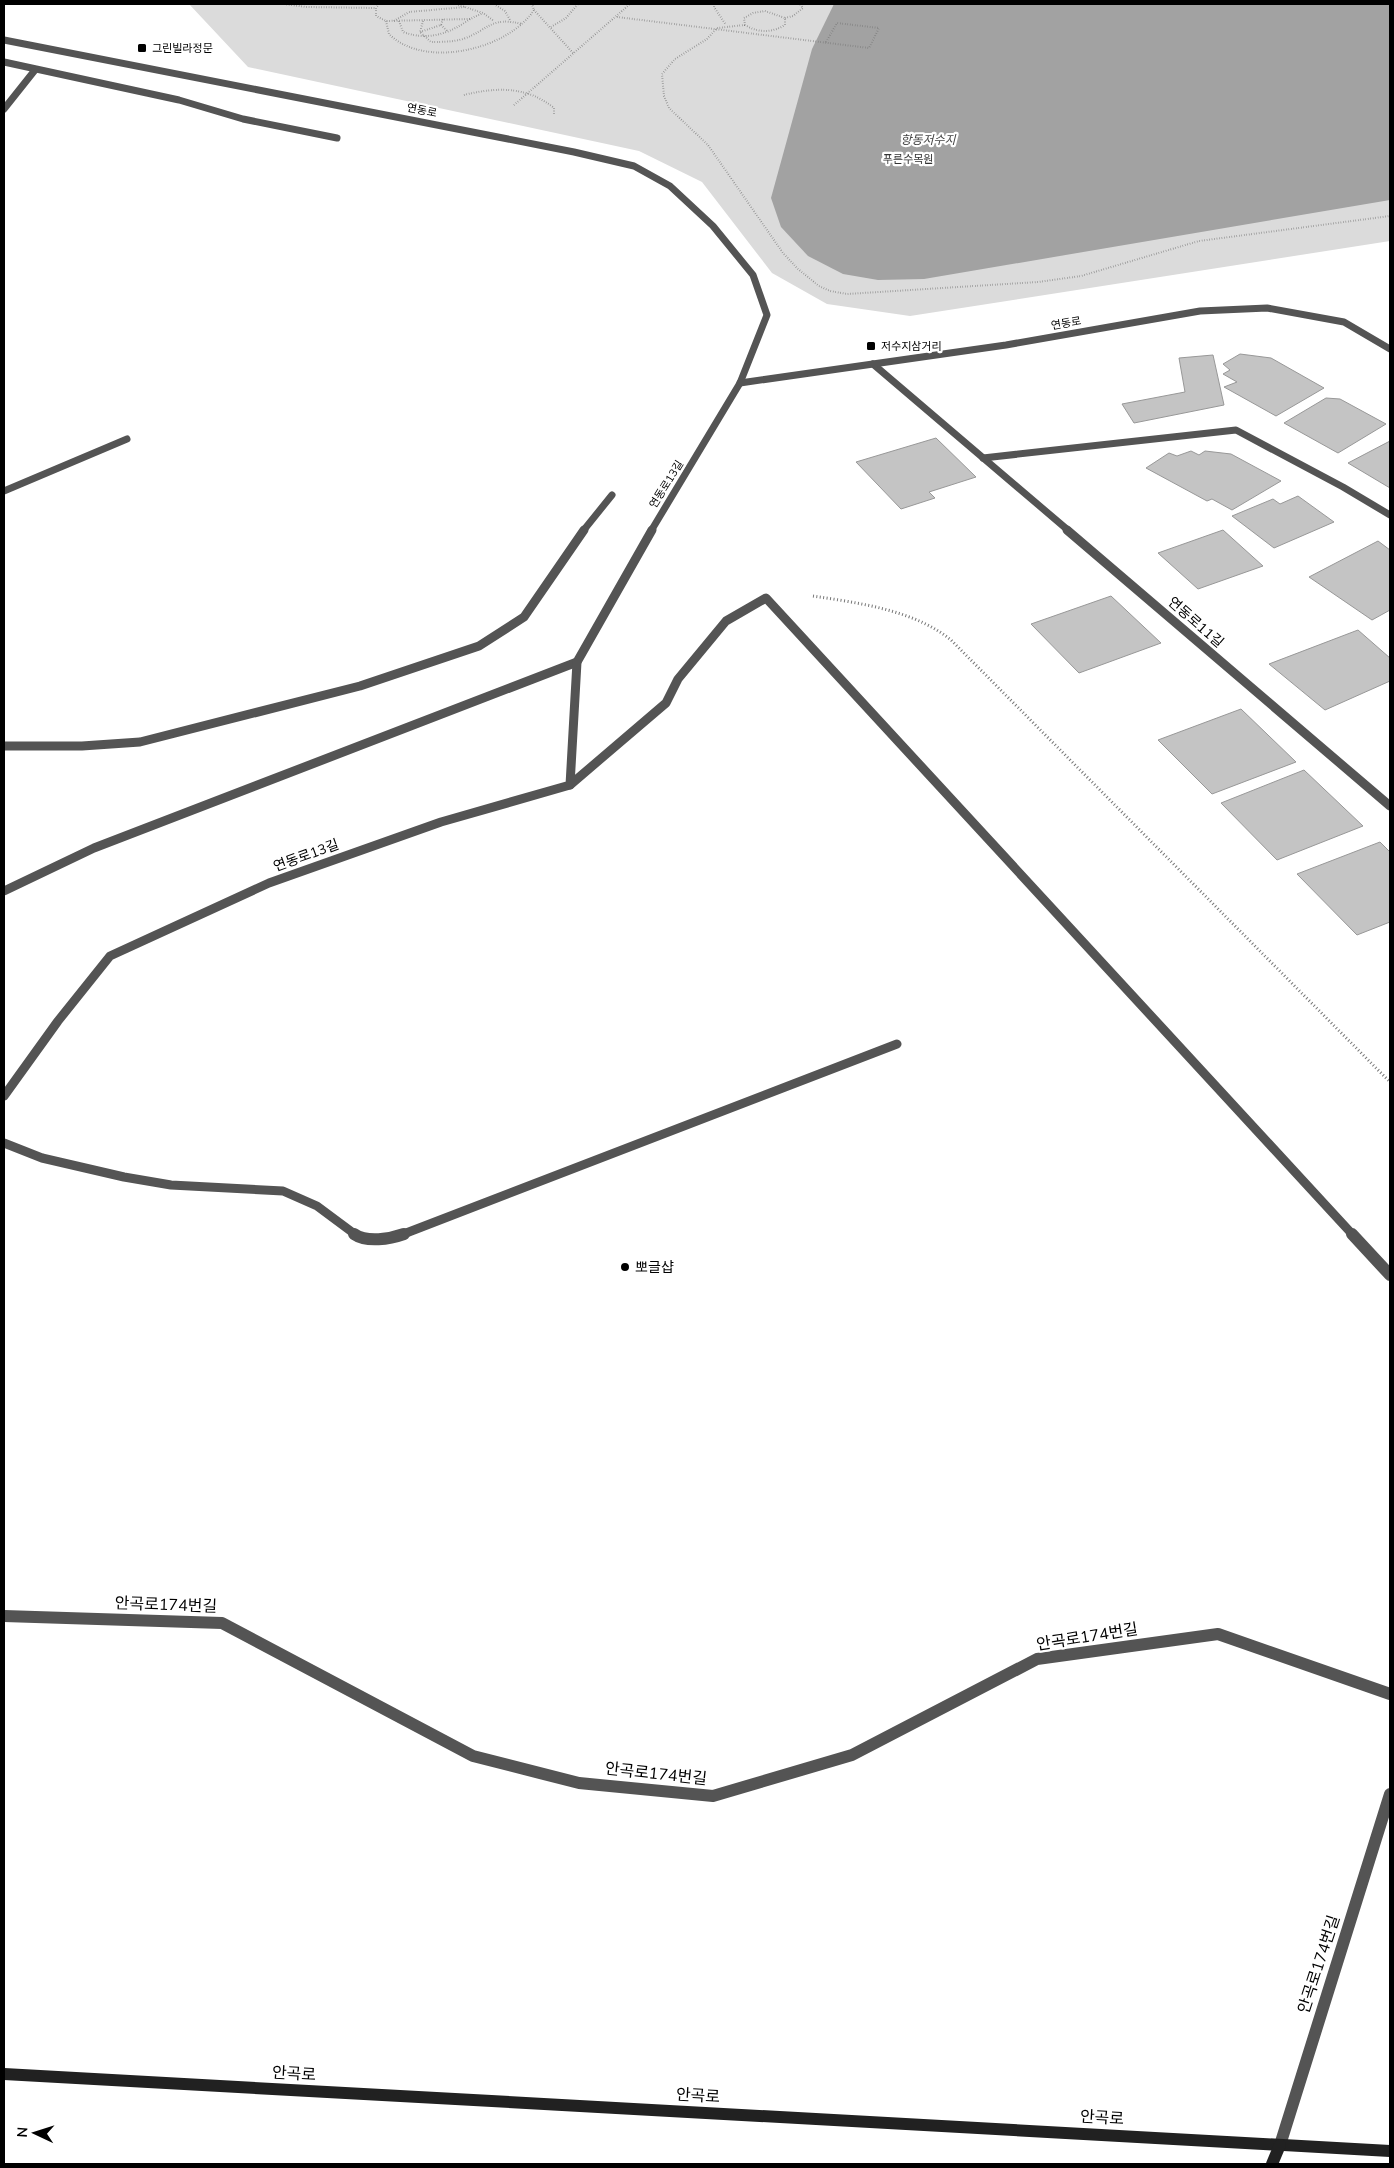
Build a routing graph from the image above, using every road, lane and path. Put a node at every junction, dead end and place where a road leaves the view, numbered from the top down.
1 (285, 4) edge
2 (349, 4) edge
3 (379, 4) edge
4 (456, 4) edge
5 (494, 4) edge
6 (532, 4) edge
7 (578, 4) edge
8 (630, 4) edge
9 (715, 4) edge
10 (800, 4) edge
11 (465, 7) junction
12 (349, 8) junction
13 (376, 8) junction
14 (534, 10) junction
15 (483, 13) junction
16 (616, 17) junction
17 (785, 18) junction
18 (443, 19) junction
19 (470, 19) junction
20 (510, 20) junction
21 (386, 21) junction
22 (394, 21) junction
23 (399, 21) junction
24 (423, 21) junction
25 (494, 21) junction
26 (522, 24) junction
27 (745, 25) junction
28 (442, 26) junction
29 (726, 26) junction
30 (551, 27) junction
31 (717, 28) junction
32 (776, 30) junction
33 (420, 32) junction
34 (448, 32) junction
35 (776, 35) junction
36 (424, 38) junction
37 (4, 40) edge
38 (826, 42) junction
39 (574, 54) junction
40 (4, 62) edge
41 (35, 70) junction
42 (4, 109) edge
43 (482, 134) junction
44 (338, 138) dead end
45 (1390, 216) edge
46 (767, 315) joint
47 (1390, 349) edge
48 (873, 364) junction
49 (740, 383) junction
50 (127, 439) dead end
51 (983, 458) junction
52 (4, 491) edge
53 (612, 495) dead end
54 (1390, 515) edge
55 (766, 598) junction
56 (576, 662) junction
57 (4, 746) edge
58 (570, 785) junction
59 (1390, 806) edge
60 (4, 891) edge
61 (897, 1044) dead end
62 (1390, 1082) edge
63 (4, 1096) edge
64 (4, 1143) edge
65 (1390, 1276) edge
66 (4, 1616) edge
67 (1390, 1694) edge
68 (1390, 1794) edge
69 (4, 2074) edge
70 (1280, 2145) junction
71 (1390, 2151) edge
72 (1272, 2164) edge

1 - 12 path
2 - 12 path
3 - 13 path
4 - 11 path
5 - 20 path
6 - 14 path
7 - 30 path
8 - 16 path
9 - 29 path
10 - 17 path
11 - 15 path
11 - 22 path
12 - 13 path
13 - 21 path
14 - 26 path
14 - 30 path
15 - 19 path
15 - 25 path
16 - 31 path
16 - 39 path
17 - 27 path
17 - 32 path
18 - 19 path
18 - 24 path
18 - 28 path
19 - 34 path
20 - 25 path
20 - 26 path
21 - 22 path
21 - 26 path
22 - 23 path
23 - 24 path
23 - 36 path
24 - 33 path
25 - 36 path
27 - 29 path
27 - 32 path
28 - 33 path
28 - 34 path
29 - 31 path
30 - 39 path
31 - 35 path
31 - 45 path
32 - 35 path
33 - 36 path
34 - 36 path
35 - 38 path
37 - 43 street, 연동로
38 - 38 path
39 - 43 path
40 - 41 street
41 - 42 street
41 - 44 street
43 - 46 street, 연동로
46 - 49 street, 연동로13길
47 - 48 street, 연동로
48 - 49 street, 연동로
48 - 51 street, 연동로11길
49 - 56 street, 연동로13길
50 - 52 street
51 - 54 street
51 - 59 street, 연동로11길
53 - 57 street
55 - 58 street
55 - 62 path
55 - 65 street
56 - 58 street, 연동로13길
56 - 60 street
58 - 63 street, 연동로13길
61 - 64 street
66 - 67 street, 안곡로174번길
68 - 70 street, 안곡로174번길
69 - 70 street, 안곡로
70 - 71 street, 안곡로
70 - 72 street

